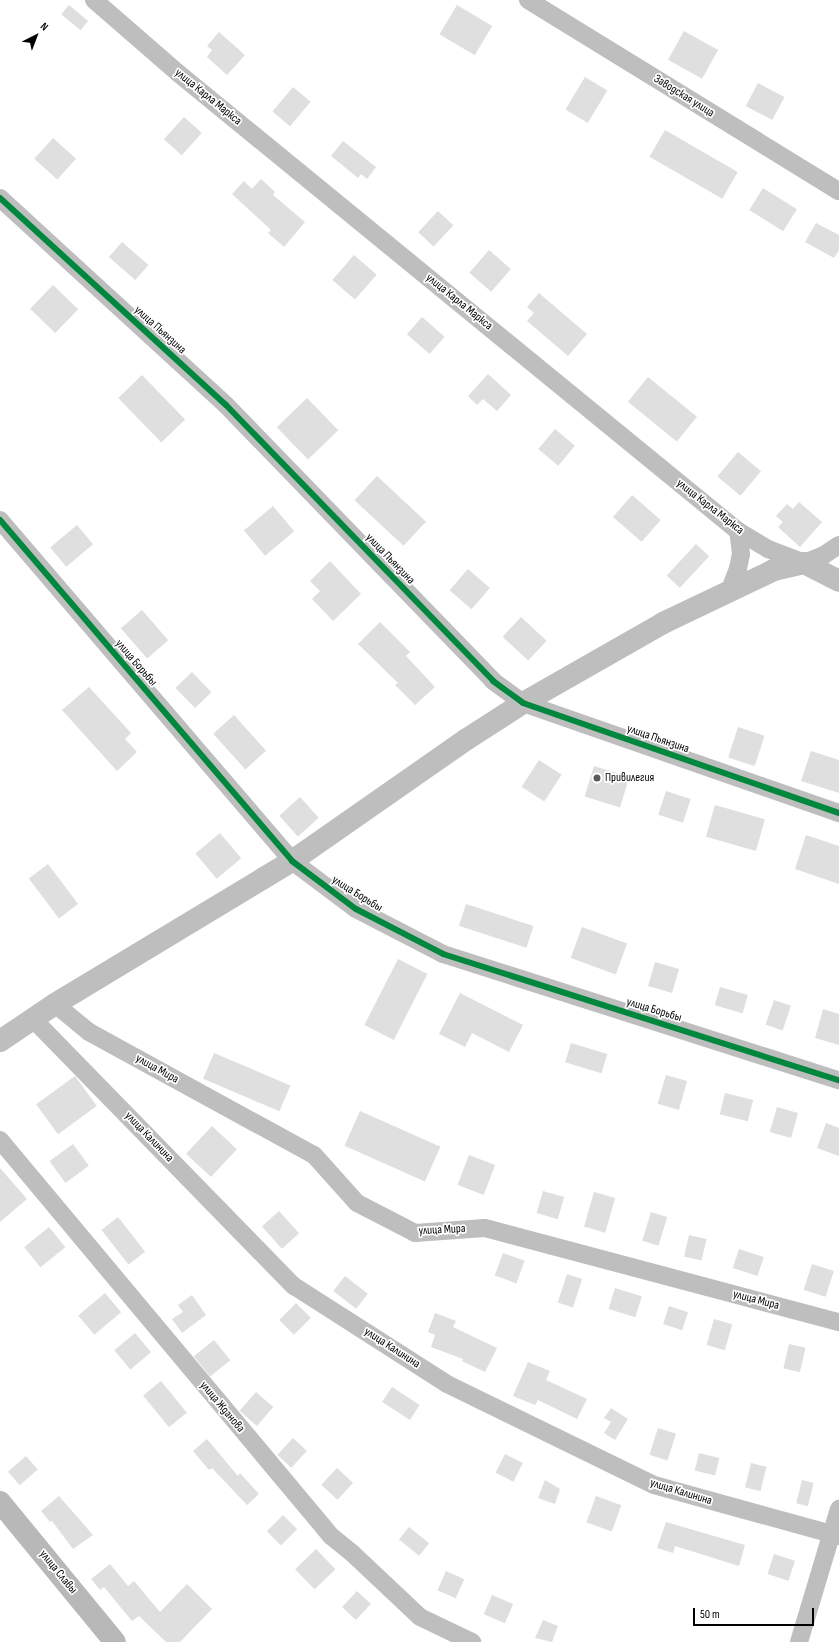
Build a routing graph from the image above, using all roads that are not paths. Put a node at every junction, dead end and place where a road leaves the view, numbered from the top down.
1 (94, 0) edge
2 (528, 0) edge
3 (839, 191) edge
4 (0, 198) edge
5 (0, 520) edge
6 (738, 531) junction
7 (839, 545) edge
8 (804, 563) junction
9 (839, 581) edge
10 (729, 592) junction
11 (523, 703) junction
12 (839, 813) edge
13 (292, 862) junction
14 (55, 1004) junction
15 (34, 1020) junction
16 (0, 1041) edge
17 (839, 1080) edge
18 (0, 1140) edge
19 (839, 1322) edge
20 (0, 1502) edge
21 (839, 1509) edge
22 (835, 1535) edge
23 (115, 1642) edge
24 (472, 1642) edge
25 (799, 1642) edge

1 - 6 street, улица Карла Маркса
2 - 3 street, Заводская улица
4 - 11 street, улица Пьянзина
5 - 13 street, улица Борьбы
6 - 8 street, улица Карла Маркса
6 - 10 street
7 - 8 street
8 - 9 street, улица Карла Маркса
8 - 10 street
10 - 11 street
11 - 12 street, улица Пьянзина
11 - 13 street
13 - 14 street
13 - 17 street, улица Борьбы
14 - 15 street
14 - 19 street, улица Мира
15 - 16 street
15 - 22 street, улица Калинина
18 - 24 street, улица Жданова
20 - 23 main road, улица Славы
21 - 22 street
22 - 25 street

